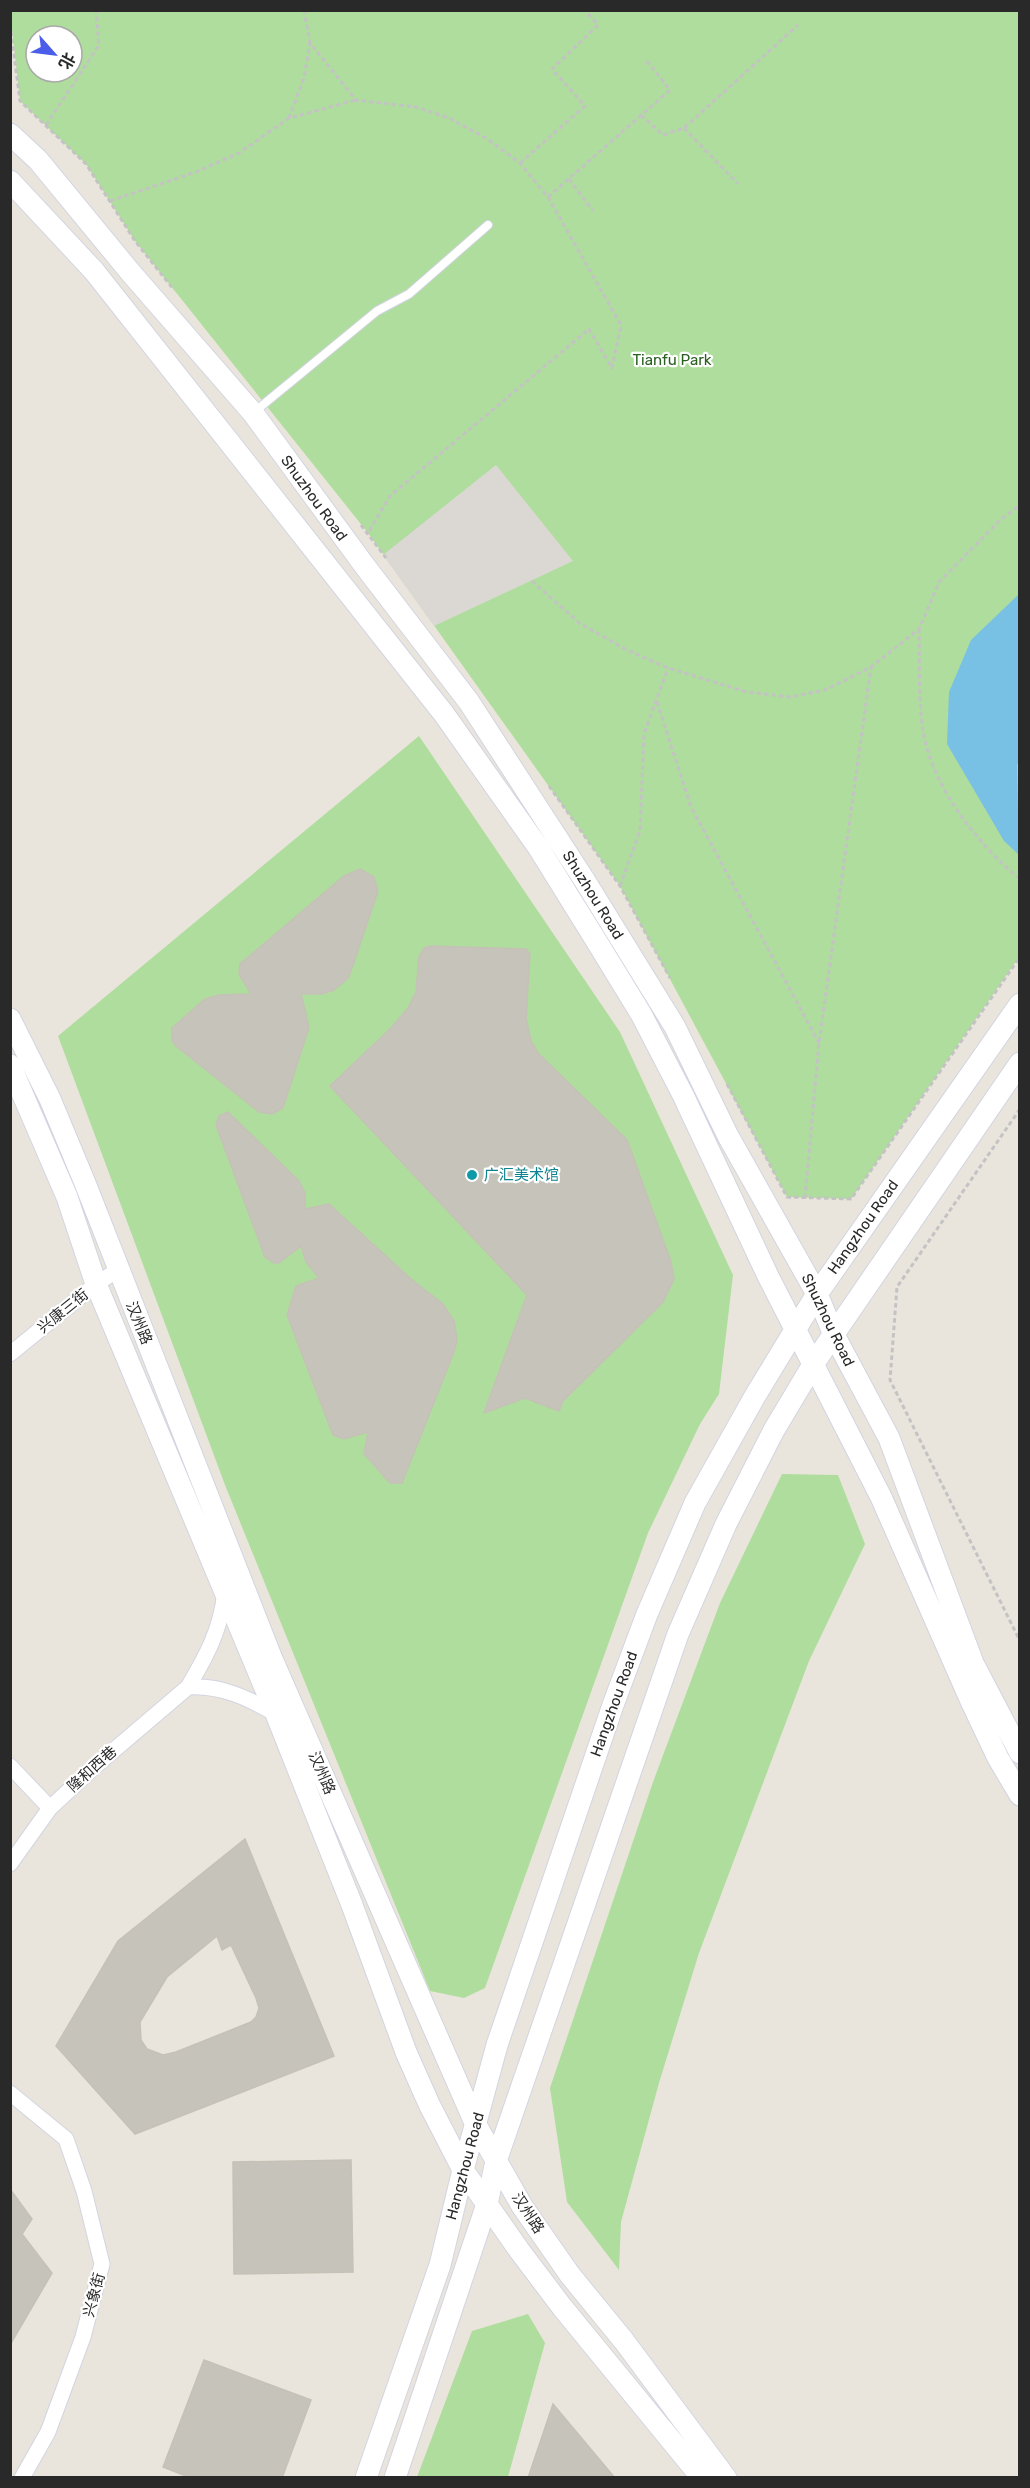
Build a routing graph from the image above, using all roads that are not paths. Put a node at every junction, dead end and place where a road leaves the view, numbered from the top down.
1 (10, 134) edge
2 (10, 181) edge
3 (488, 225) dead end
4 (252, 413) junction
5 (1020, 1004) edge
6 (10, 1019) edge
7 (1020, 1063) edge
8 (10, 1065) edge
9 (118, 1270) junction
10 (96, 1284) junction
11 (817, 1294) junction
12 (796, 1329) junction
13 (834, 1335) junction
14 (10, 1354) edge
15 (814, 1363) junction
16 (225, 1590) junction
17 (188, 1687) junction
18 (276, 1714) junction
19 (1020, 1753) edge
20 (10, 1766) edge
21 (1020, 1794) edge
22 (50, 1808) junction
23 (10, 1864) edge
24 (10, 2093) edge
25 (476, 2126) junction
26 (496, 2161) junction
27 (463, 2170) junction
28 (488, 2204) junction
29 (22, 2478) edge
30 (366, 2478) edge
31 (395, 2478) edge
32 (702, 2478) edge
33 (726, 2478) edge

1 - 4 main road, Shuzhou Road
2 - 12 main road, Shuzhou Road
3 - 4 lane
4 - 11 main road, Shuzhou Road
5 - 11 main road, Hangzhou Road
6 - 9 main road, 汉州路
7 - 13 main road, Hangzhou Road
8 - 10 main road, 汉州路
9 - 10 street, 兴康三街
9 - 25 main road, 汉州路
10 - 14 street, 兴康三街
10 - 16 main road, 汉州路
11 - 12 main road, Hangzhou Road
11 - 13 main road, Shuzhou Road
12 - 15 main road, Shuzhou Road
12 - 25 main road, Hangzhou Road
13 - 15 main road, Hangzhou Road
13 - 19 main road, Shuzhou Road
15 - 21 main road, Shuzhou Road
15 - 26 main road, Hangzhou Road
16 - 17 street, 隆和西巷
16 - 18 main road, 汉州路
17 - 18 street
17 - 22 street, 隆和西巷
18 - 27 main road, 汉州路
20 - 22 street
22 - 23 street, 隆和西巷
24 - 29 street, 兴象街
25 - 26 main road, 汉州路
25 - 27 main road, Hangzhou Road
26 - 28 main road, Hangzhou Road
26 - 33 main road, 汉州路
27 - 28 main road, 汉州路
27 - 30 main road, Hangzhou Road
28 - 31 main road, Hangzhou Road
28 - 32 main road, 汉州路

